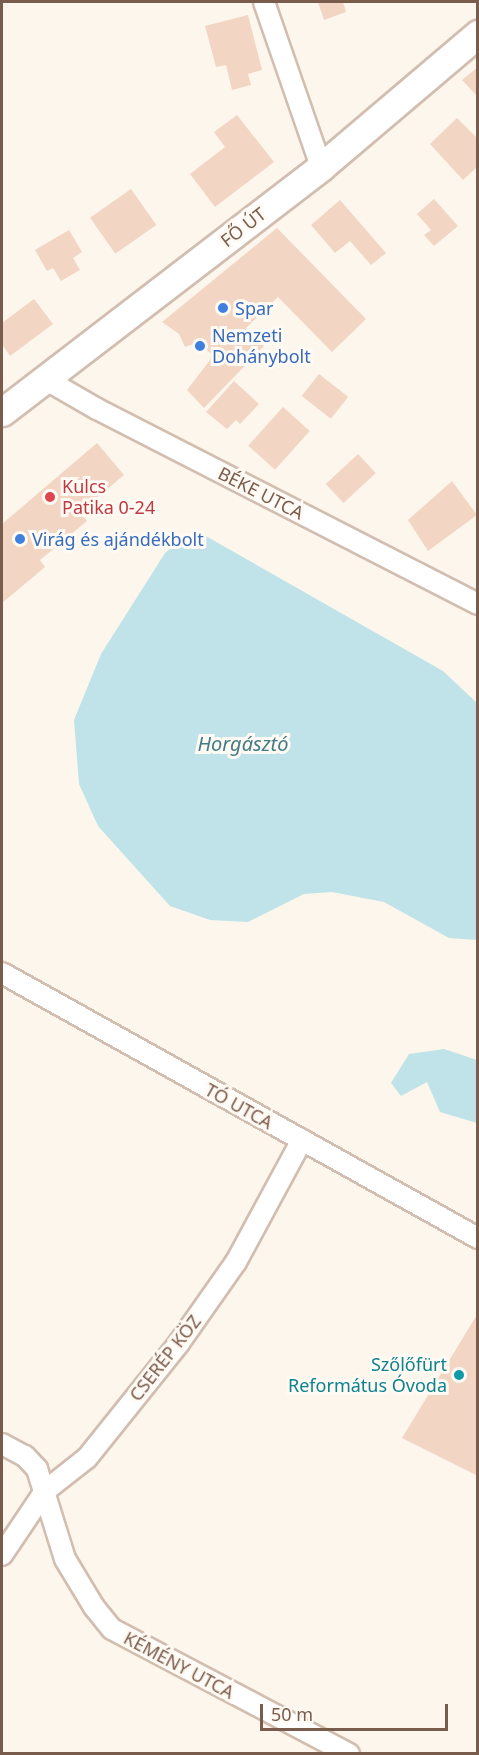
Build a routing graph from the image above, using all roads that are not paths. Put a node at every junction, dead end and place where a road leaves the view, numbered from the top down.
1 (264, 2) edge
2 (477, 34) edge
3 (321, 167) junction
4 (45, 379) junction
5 (2, 412) edge
6 (477, 604) edge
7 (2, 973) edge
8 (302, 1140) junction
9 (477, 1238) edge
10 (2, 1444) edge
11 (45, 1491) junction
12 (2, 1555) edge
13 (349, 1754) edge

1 - 3 street
2 - 3 main road, FŐ ÚT
3 - 4 main road, FŐ ÚT
4 - 5 main road, FŐ ÚT
4 - 6 street, BÉKE UTCA
7 - 8 street, TÓ UTCA
8 - 9 street, TÓ UTCA
8 - 11 street, CSERÉP KÖZ
10 - 11 street, KÉMÉNY UTCA
11 - 12 street, CSERÉP KÖZ
11 - 13 street, KÉMÉNY UTCA

